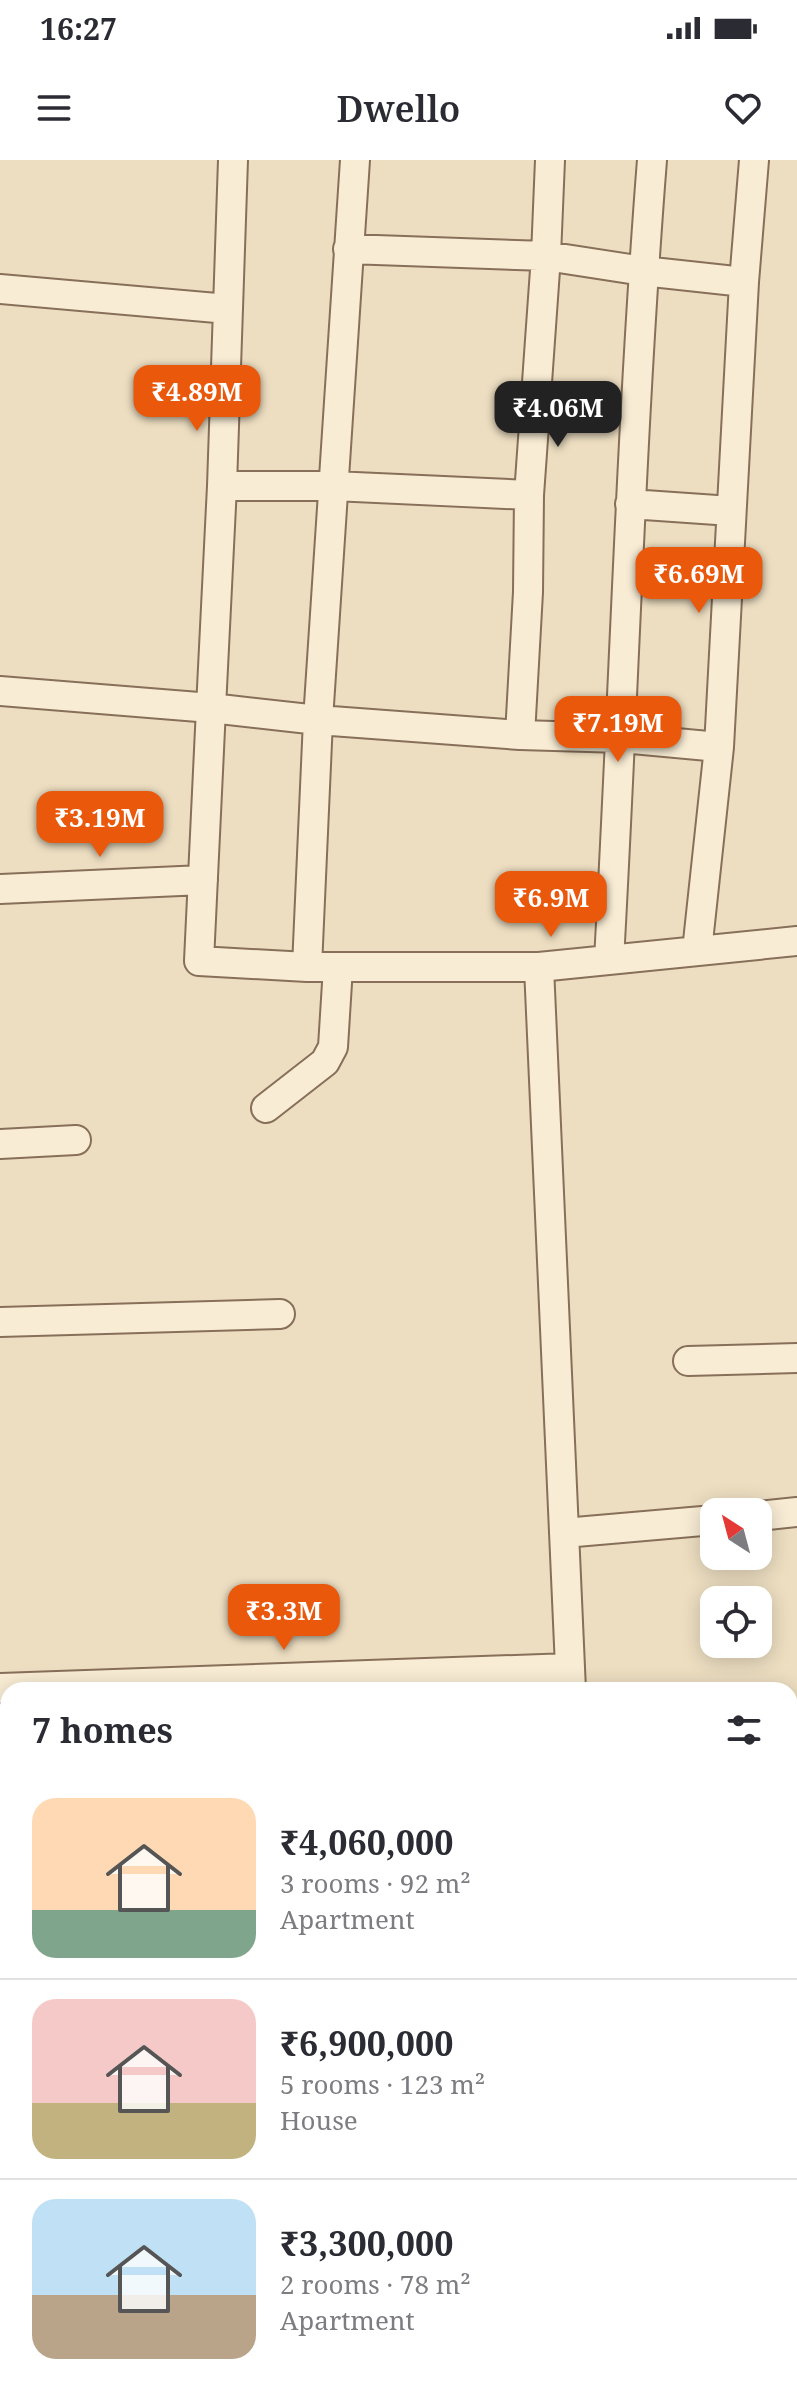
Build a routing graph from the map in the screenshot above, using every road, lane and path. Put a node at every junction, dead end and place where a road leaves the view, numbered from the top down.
1 (233, 160) edge
2 (355, 160) edge
3 (550, 160) edge
4 (652, 160) edge
5 (754, 160) edge
6 (348, 249) junction
7 (546, 256) junction
8 (643, 271) junction
9 (744, 282) junction
10 (0, 289) edge
11 (228, 309) junction
12 (222, 486) junction
13 (333, 486) junction
14 (529, 495) junction
15 (630, 504) junction
16 (731, 511) junction
17 (0, 691) edge
18 (211, 708) junction
19 (318, 720) junction
20 (520, 735) junction
21 (622, 738) junction
22 (719, 747) junction
23 (203, 880) junction
24 (0, 889) edge
25 (797, 941) edge
26 (697, 951) junction
27 (609, 960) junction
28 (307, 967) junction
29 (338, 967) junction
30 (539, 967) junction
31 (266, 1108) dead end
32 (76, 1140) dead end
33 (0, 1144) edge
34 (280, 1314) dead end
35 (0, 1322) edge
36 (797, 1358) edge
37 (688, 1361) dead end
38 (797, 1512) edge
39 (772, 1515) edge
40 (700, 1521) edge
41 (564, 1533) junction
42 (571, 1679) edge
43 (381, 1682) edge

1 - 11 street
2 - 6 street
3 - 7 street
4 - 8 street
5 - 9 street
6 - 7 street
6 - 13 street
7 - 8 street
7 - 14 street
8 - 9 street
8 - 15 street
9 - 16 street
10 - 11 street
11 - 12 street
12 - 13 street
12 - 18 street
13 - 14 street
13 - 19 street
14 - 20 street
15 - 16 street
15 - 21 street
16 - 22 street
17 - 18 street
18 - 19 street
18 - 23 street
19 - 20 street
19 - 28 street
20 - 21 street
21 - 22 street
21 - 27 street
22 - 26 street
23 - 24 street
23 - 28 street
25 - 26 street
26 - 27 street
27 - 30 street
28 - 29 street
29 - 30 street
29 - 31 street
30 - 41 street
32 - 33 street
34 - 35 street
36 - 37 street
38 - 39 street
40 - 41 street
41 - 42 street
42 - 43 street

